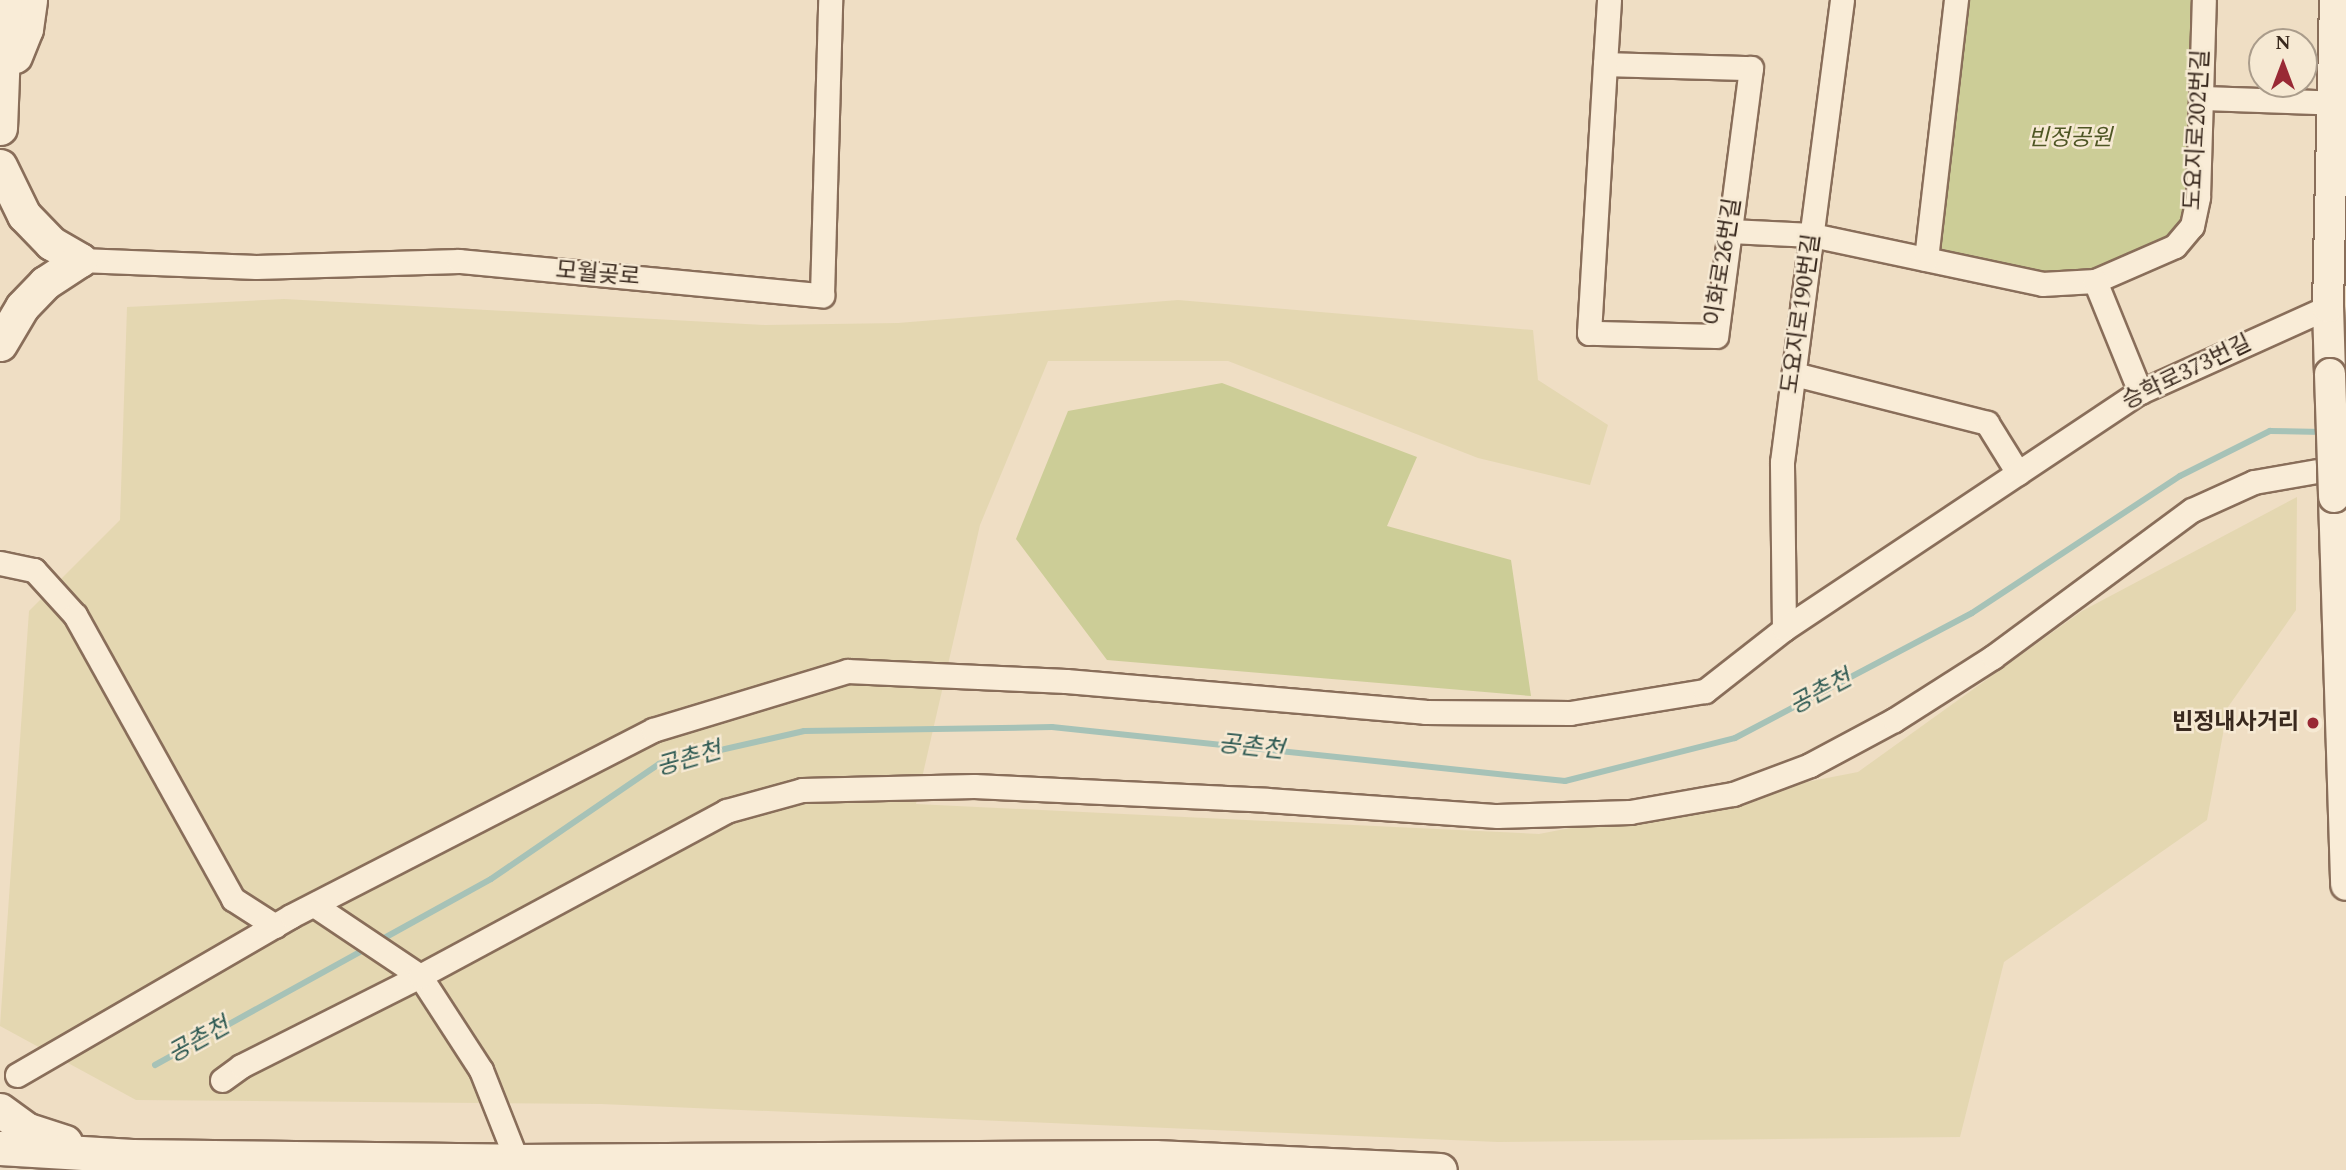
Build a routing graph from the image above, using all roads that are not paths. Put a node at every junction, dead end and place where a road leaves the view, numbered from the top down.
1 (5, 0) edge
2 (30, 0) edge
3 (830, 0) edge
4 (1609, 0) edge
5 (1842, 0) edge
6 (1956, 0) edge
7 (2204, 0) edge
8 (2335, 0) edge
9 (1605, 64) junction
10 (1, 91) edge
11 (2201, 98) junction
12 (2339, 104) edge
13 (0, 128) edge
14 (0, 166) edge
15 (1730, 231) junction
16 (1812, 235) junction
17 (1926, 259) junction
18 (80, 260) junction
19 (2095, 281) junction
20 (2328, 307) junction
21 (0, 344) edge
22 (2335, 359) edge
23 (1794, 374) junction
24 (2140, 392) junction
25 (2346, 466) edge
26 (2018, 473) junction
27 (0, 563) edge
28 (1784, 629) junction
29 (2346, 885) edge
30 (321, 909) junction
31 (275, 926) junction
32 (415, 973) junction
33 (17, 1075) dead end
34 (222, 1080) dead end
35 (0, 1110) edge
36 (0, 1148) edge
37 (132, 1156) junction
38 (517, 1161) junction
39 (428, 1165) edge
40 (1440, 1170) edge

1 - 10 main road
2 - 10 main road
3 - 18 street, 모월곶로
4 - 9 street, 이화로26번길
5 - 16 street, 도요지로190번길
6 - 17 street
7 - 11 street, 도요지로202번길
8 - 12 street
9 - 15 street, 이화로26번길
9 - 15 street, 이화로26번길
10 - 13 main road
11 - 12 street
11 - 19 street, 도요지로202번길
12 - 20 street
14 - 18 main road
15 - 16 street, 도요지로202번길
16 - 17 street, 도요지로202번길
16 - 23 street, 도요지로190번길
17 - 19 street, 도요지로202번길
18 - 21 main road
19 - 24 street
20 - 22 street
20 - 24 street, 승학로373번길
22 - 29 street, bridge
23 - 26 street
23 - 28 street, 도요지로190번길
24 - 26 street, 승학로373번길
25 - 32 street
26 - 28 street, 승학로373번길
27 - 31 street
28 - 30 street, 승학로373번길
30 - 31 street, 승학로373번길
30 - 32 street
31 - 33 street, 승학로373번길
32 - 34 street
32 - 38 street
35 - 37 main road
36 - 37 main road
37 - 39 main road
38 - 39 main road
38 - 40 main road

